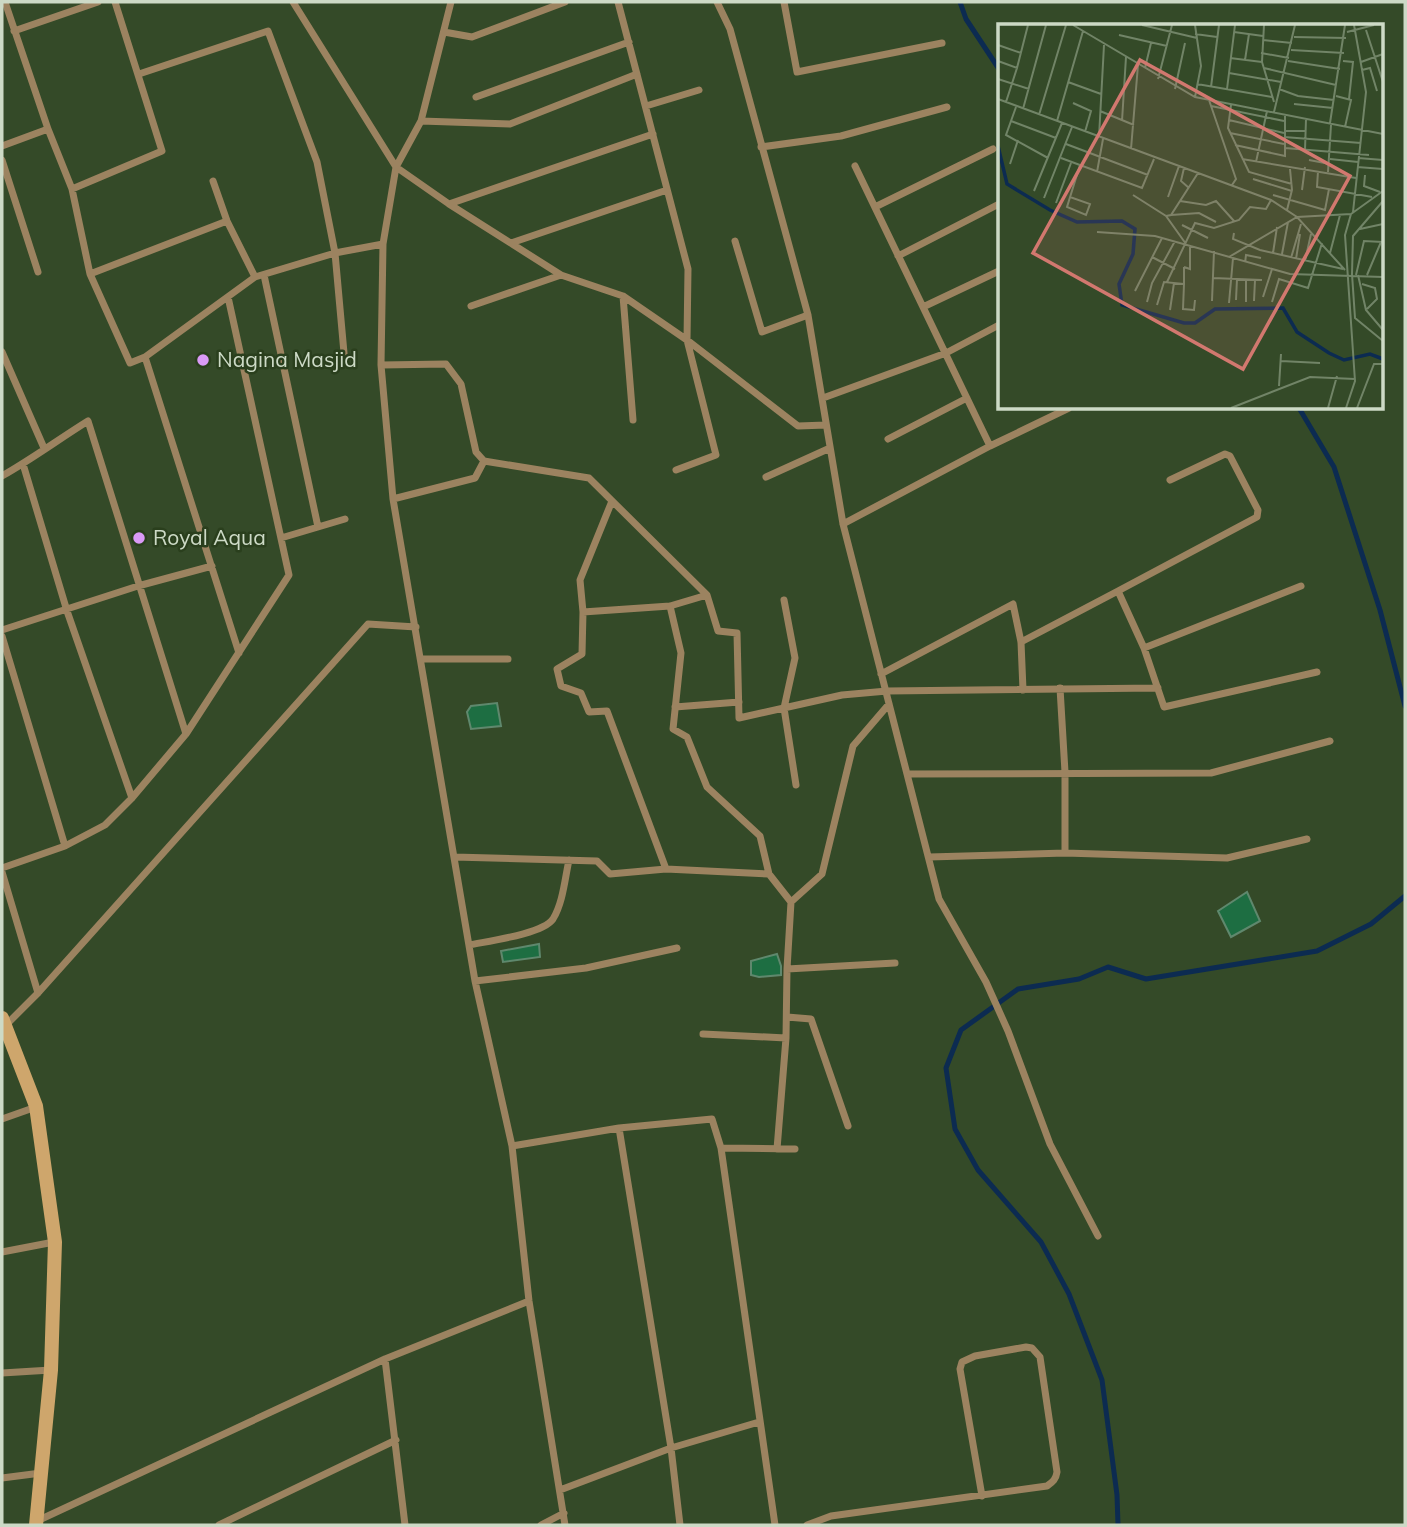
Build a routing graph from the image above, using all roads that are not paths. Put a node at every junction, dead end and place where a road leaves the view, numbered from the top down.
1 (5, 2) edge
2 (98, 2) edge
3 (115, 2) edge
4 (293, 2) edge
5 (451, 2) edge
6 (565, 2) edge
7 (618, 2) edge
8 (717, 2) edge
9 (784, 2) edge
10 (14, 31) junction
11 (444, 32) junction
12 (629, 42) junction
13 (942, 43) dead end
14 (139, 74) junction
15 (637, 74) junction
16 (699, 90) dead end
17 (476, 97) dead end
18 (646, 106) junction
19 (947, 107) dead end
20 (421, 121) junction
21 (48, 129) junction
22 (653, 134) junction
23 (2, 146) edge
24 (761, 147) junction
25 (993, 149) dead end
26 (2, 160) edge
27 (855, 166) dead end
28 (396, 167) junction
29 (213, 181) dead end
30 (72, 189) junction
31 (667, 190) junction
32 (449, 204) junction
33 (998, 205) edge
34 (875, 208) junction
35 (227, 221) junction
36 (735, 241) dead end
37 (511, 243) junction
38 (383, 244) junction
39 (335, 253) junction
40 (898, 256) junction
41 (998, 271) edge
42 (38, 272) dead end
43 (90, 274) junction
44 (264, 275) junction
45 (561, 275) junction
46 (255, 277) junction
47 (624, 296) junction
48 (228, 297) junction
49 (471, 306) dead end
50 (923, 307) junction
51 (808, 315) junction
52 (998, 326) edge
53 (687, 340) junction
54 (2, 352) edge
55 (946, 353) junction
56 (145, 357) junction
57 (345, 364) dead end
58 (381, 365) junction
59 (823, 398) junction
60 (967, 398) junction
61 (1065, 410) edge
62 (633, 420) dead end
63 (826, 425) junction
64 (888, 439) dead end
65 (990, 446) junction
66 (44, 447) junction
67 (830, 448) junction
68 (484, 461) junction
69 (23, 464) junction
70 (676, 470) dead end
71 (2, 475) edge
72 (766, 477) dead end
73 (1170, 480) dead end
74 (393, 499) junction
75 (612, 501) junction
76 (345, 519) dead end
77 (843, 524) junction
78 (318, 527) junction
79 (281, 538) junction
80 (212, 566) junction
81 (138, 586) junction
82 (1301, 586) dead end
83 (1118, 591) junction
84 (707, 595) junction
85 (784, 600) dead end
86 (670, 606) junction
87 (66, 611) junction
88 (583, 612) junction
89 (416, 628) junction
90 (2, 630) edge
91 (2, 636) edge
92 (1021, 642) junction
93 (1144, 648) junction
94 (239, 653) junction
95 (422, 659) junction
96 (508, 659) dead end
97 (1317, 672) dead end
98 (881, 674) junction
99 (1060, 688) junction
100 (1158, 688) junction
101 (1023, 690) junction
102 (887, 691) junction
103 (739, 702) junction
104 (889, 704) junction
105 (675, 708) junction
106 (784, 708) junction
107 (186, 734) junction
108 (1330, 741) dead end
109 (1065, 772) junction
110 (907, 774) junction
111 (796, 785) dead end
112 (132, 798) junction
113 (1307, 839) dead end
114 (65, 846) junction
115 (1065, 853) junction
116 (454, 857) junction
117 (929, 857) junction
118 (569, 860) junction
119 (666, 869) junction
120 (2, 870) edge
121 (769, 874) junction
122 (791, 902) junction
123 (469, 945) junction
124 (677, 948) dead end
125 (895, 963) dead end
126 (787, 969) junction
127 (475, 981) junction
128 (38, 993) junction
129 (787, 1017) junction
130 (3, 1022) edge
131 (703, 1034) dead end
132 (786, 1038) junction
133 (36, 1106) junction
134 (2, 1119) edge
135 (848, 1126) dead end
136 (619, 1128) junction
137 (512, 1146) junction
138 (721, 1148) junction
139 (777, 1149) junction
140 (795, 1149) dead end
141 (1098, 1236) dead end
142 (55, 1242) junction
143 (2, 1252) edge
144 (529, 1301) junction
145 (385, 1359) junction
146 (51, 1370) junction
147 (2, 1373) edge
148 (759, 1422) junction
149 (396, 1440) junction
150 (671, 1448) junction
151 (41, 1473) junction
152 (2, 1478) edge
153 (560, 1490) junction
154 (982, 1496) junction
155 (564, 1513) junction
156 (37, 1523) edge
157 (219, 1525) edge
158 (405, 1525) edge
159 (541, 1525) edge
160 (565, 1525) edge
161 (680, 1525) edge
162 (775, 1525) edge
163 (807, 1525) edge

1 - 10 street
2 - 10 street
3 - 14 street
4 - 28 street
5 - 11 street
6 - 11 street
7 - 12 street
8 - 24 street
9 - 13 street
10 - 21 street
11 - 20 street
12 - 15 street
12 - 17 street
14 - 30 street
14 - 39 street
15 - 18 street
15 - 20 street
16 - 18 street
18 - 22 street
19 - 24 street
20 - 28 street
21 - 23 street
21 - 30 street
22 - 31 street
22 - 32 street
24 - 51 street
25 - 34 street
26 - 42 street
27 - 34 street
28 - 32 street
28 - 38 street
29 - 35 street
30 - 43 street
31 - 37 street
31 - 53 street
32 - 37 street
33 - 40 street
34 - 40 street
35 - 43 street
35 - 46 street
36 - 51 street
37 - 45 street
38 - 39 street
38 - 58 street
39 - 44 street
39 - 57 street
40 - 50 street
41 - 50 street
43 - 56 street
44 - 46 street
44 - 78 street
45 - 47 street
45 - 49 street
46 - 48 street
47 - 53 street
47 - 62 street
48 - 56 street
48 - 79 street
50 - 55 street
51 - 59 street
52 - 55 street
53 - 63 street
53 - 70 street
54 - 66 street
55 - 59 street
55 - 60 street
56 - 80 street
58 - 68 street
58 - 74 street
59 - 63 street
60 - 64 street
60 - 65 street
61 - 65 street
63 - 67 street
65 - 77 street
66 - 69 street
66 - 81 street
67 - 72 street
67 - 77 street
68 - 74 street
68 - 75 street
69 - 71 street
69 - 87 street
73 - 83 street
74 - 89 street
75 - 84 street
75 - 88 street
76 - 78 street
77 - 98 street
78 - 79 street
79 - 94 street
80 - 81 street
80 - 94 street
81 - 87 street
81 - 107 street
82 - 93 street
83 - 92 street
83 - 93 street
84 - 86 street
84 - 103 street
85 - 106 street
86 - 88 street
86 - 105 street
87 - 90 street
87 - 112 street
88 - 119 street
89 - 95 street
89 - 128 street
91 - 114 street
92 - 98 street
92 - 101 street
93 - 100 street
94 - 107 street
95 - 96 street
95 - 116 street
97 - 100 street
98 - 102 street
99 - 100 street
99 - 101 street
99 - 109 street
101 - 102 street
102 - 104 street
102 - 106 street
103 - 105 street
103 - 106 street
104 - 110 street
104 - 122 street
105 - 121 street
106 - 111 street
107 - 112 street
108 - 109 street
109 - 110 street
109 - 115 street
110 - 117 street
112 - 114 street
113 - 115 street
114 - 120 street
115 - 117 street
116 - 118 street
116 - 123 street
117 - 141 street
118 - 119 street
118 - 123 street
119 - 121 street
120 - 128 street
121 - 122 street
122 - 126 street
123 - 127 street
124 - 127 street
125 - 126 street
126 - 129 street
127 - 137 street
128 - 130 street
129 - 132 street
129 - 135 street
130 - 133 main road
131 - 132 street
132 - 139 street
133 - 134 street
133 - 142 main road
136 - 137 street
136 - 138 street
136 - 150 street
137 - 144 street
138 - 139 street
138 - 148 street
139 - 140 street
142 - 143 street
142 - 146 main road
144 - 145 street
144 - 153 street
145 - 149 street
145 - 156 street
146 - 147 street
146 - 151 main road
148 - 150 street
148 - 162 street
149 - 157 street
149 - 158 street
150 - 153 street
150 - 161 street
151 - 152 street
151 - 156 main road
153 - 155 street
154 - 154 street
154 - 163 street
155 - 159 street
155 - 160 street

